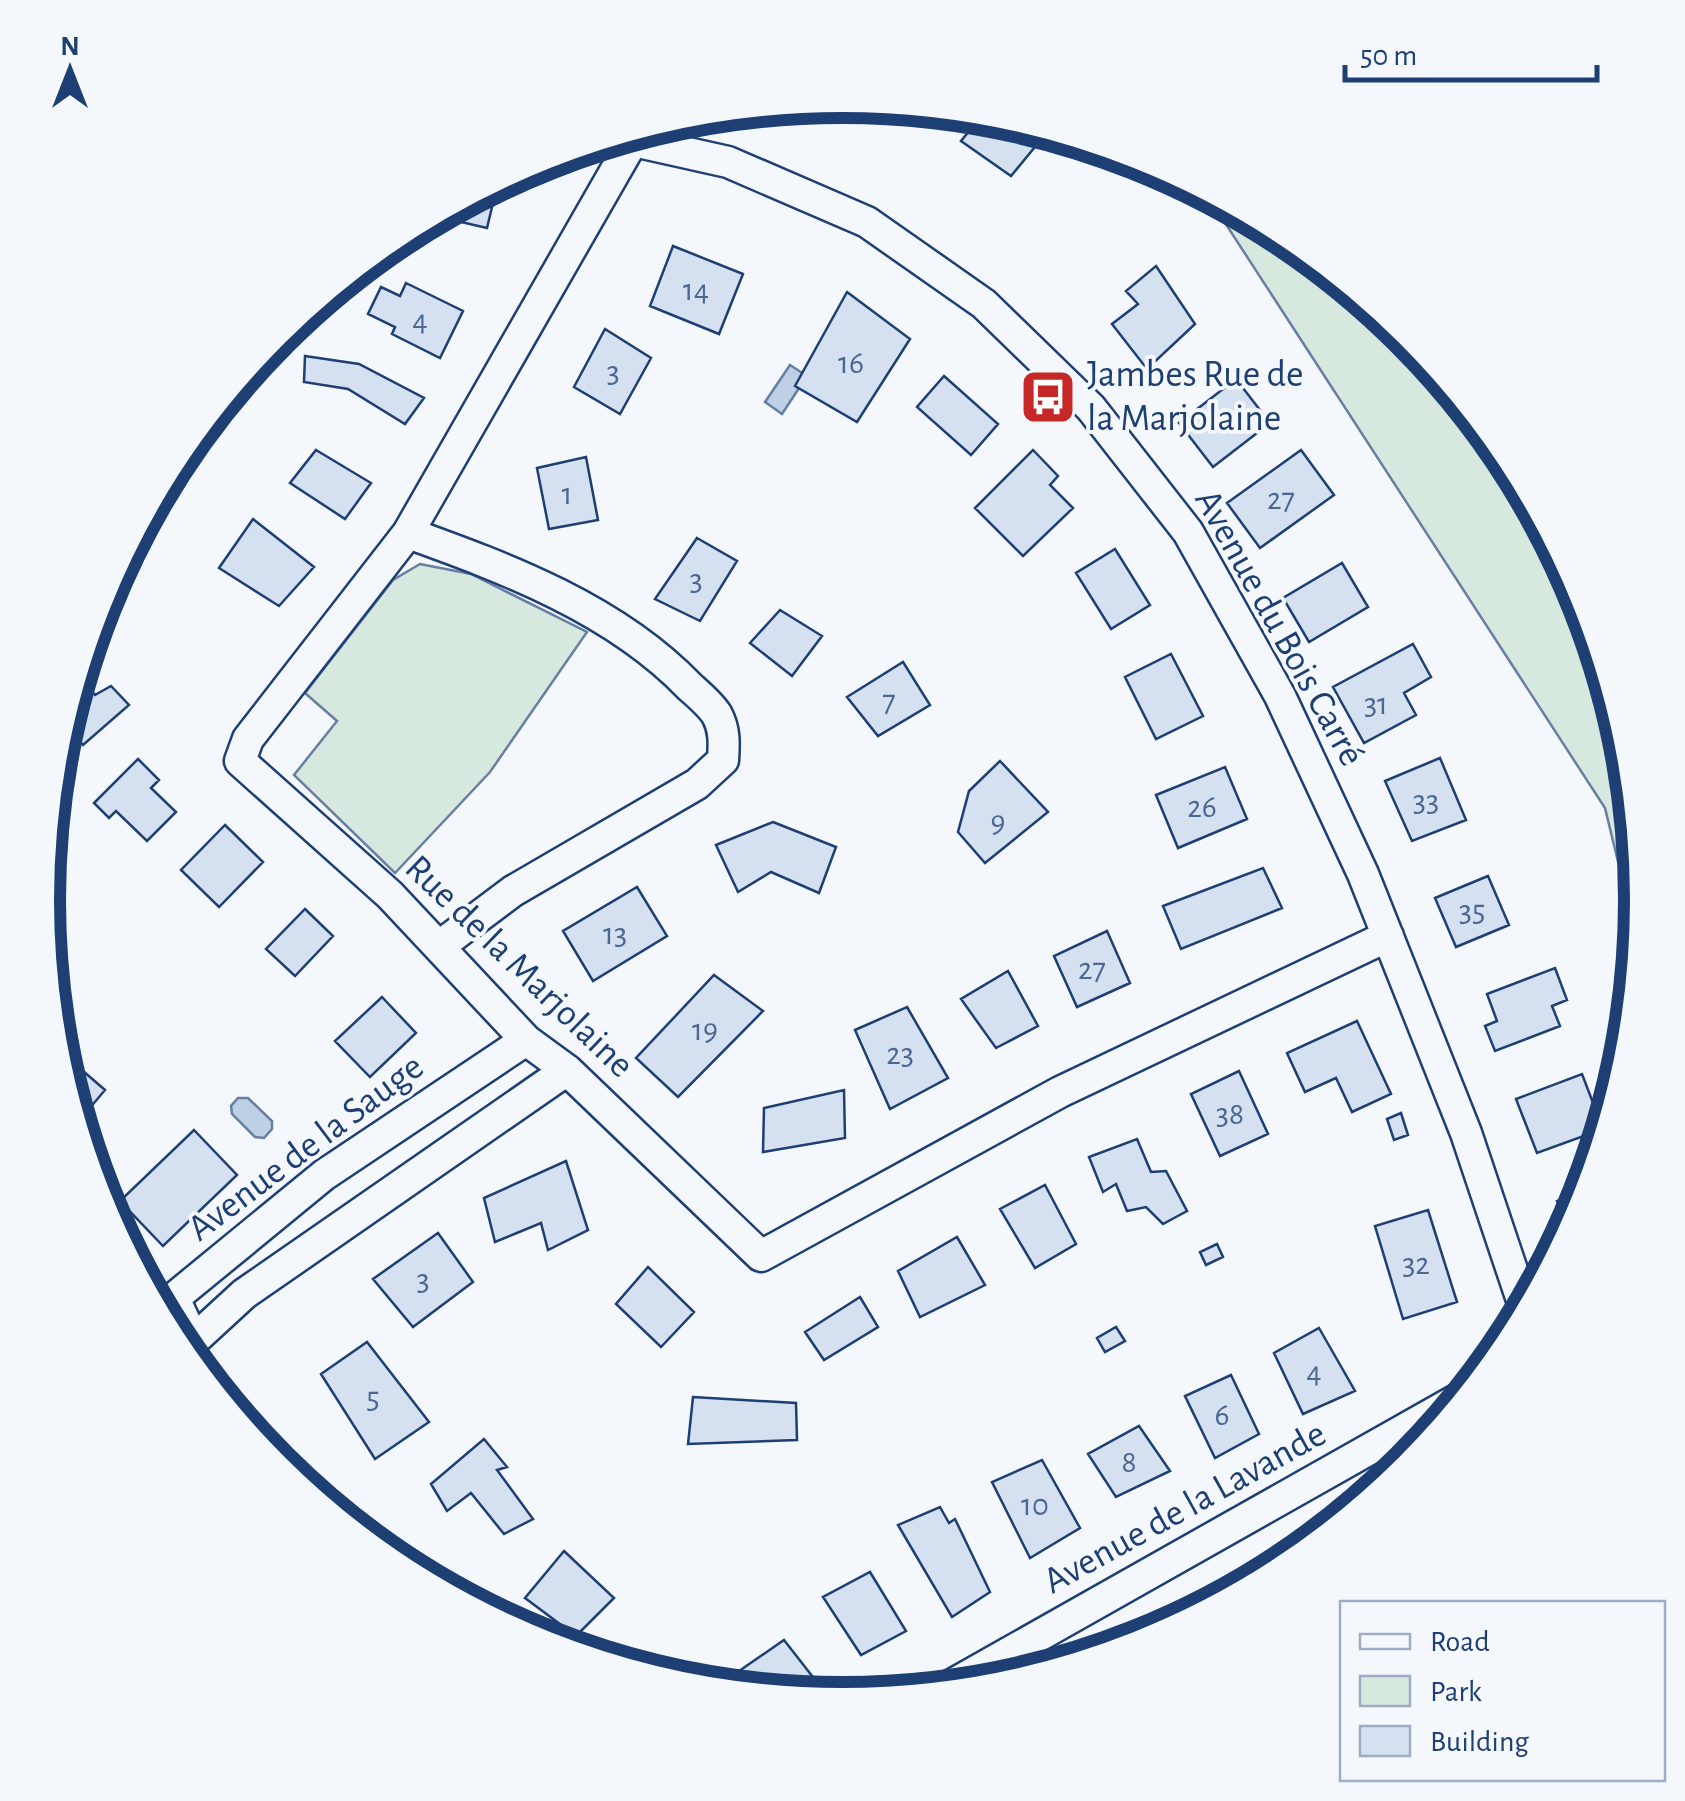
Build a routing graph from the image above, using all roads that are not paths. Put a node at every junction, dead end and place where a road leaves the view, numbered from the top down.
1 (644, 144) edge
2 (617, 152) edge
3 (408, 533) junction
4 (1388, 936) junction
5 (441, 946) junction
6 (526, 1040) junction
7 (567, 1070) junction
8 (1520, 1293) edge
9 (179, 1314) edge
10 (195, 1339) edge
11 (1434, 1413) edge
12 (976, 1671) edge

1 - 4 street, Avenue du Bois Carré
2 - 3 street, Rue de la Marjolaine
3 - 5 street, Rue de la Marjolaine
3 - 5 street
4 - 7 street, Rue de la Marjolaine
4 - 8 street, Avenue du Bois Carré
5 - 6 street, Rue de la Marjolaine
6 - 7 street, Rue de la Marjolaine
6 - 9 street, Avenue de la Sauge
7 - 10 street, Avenue de la Sauge
11 - 12 street, Avenue de la Lavande

